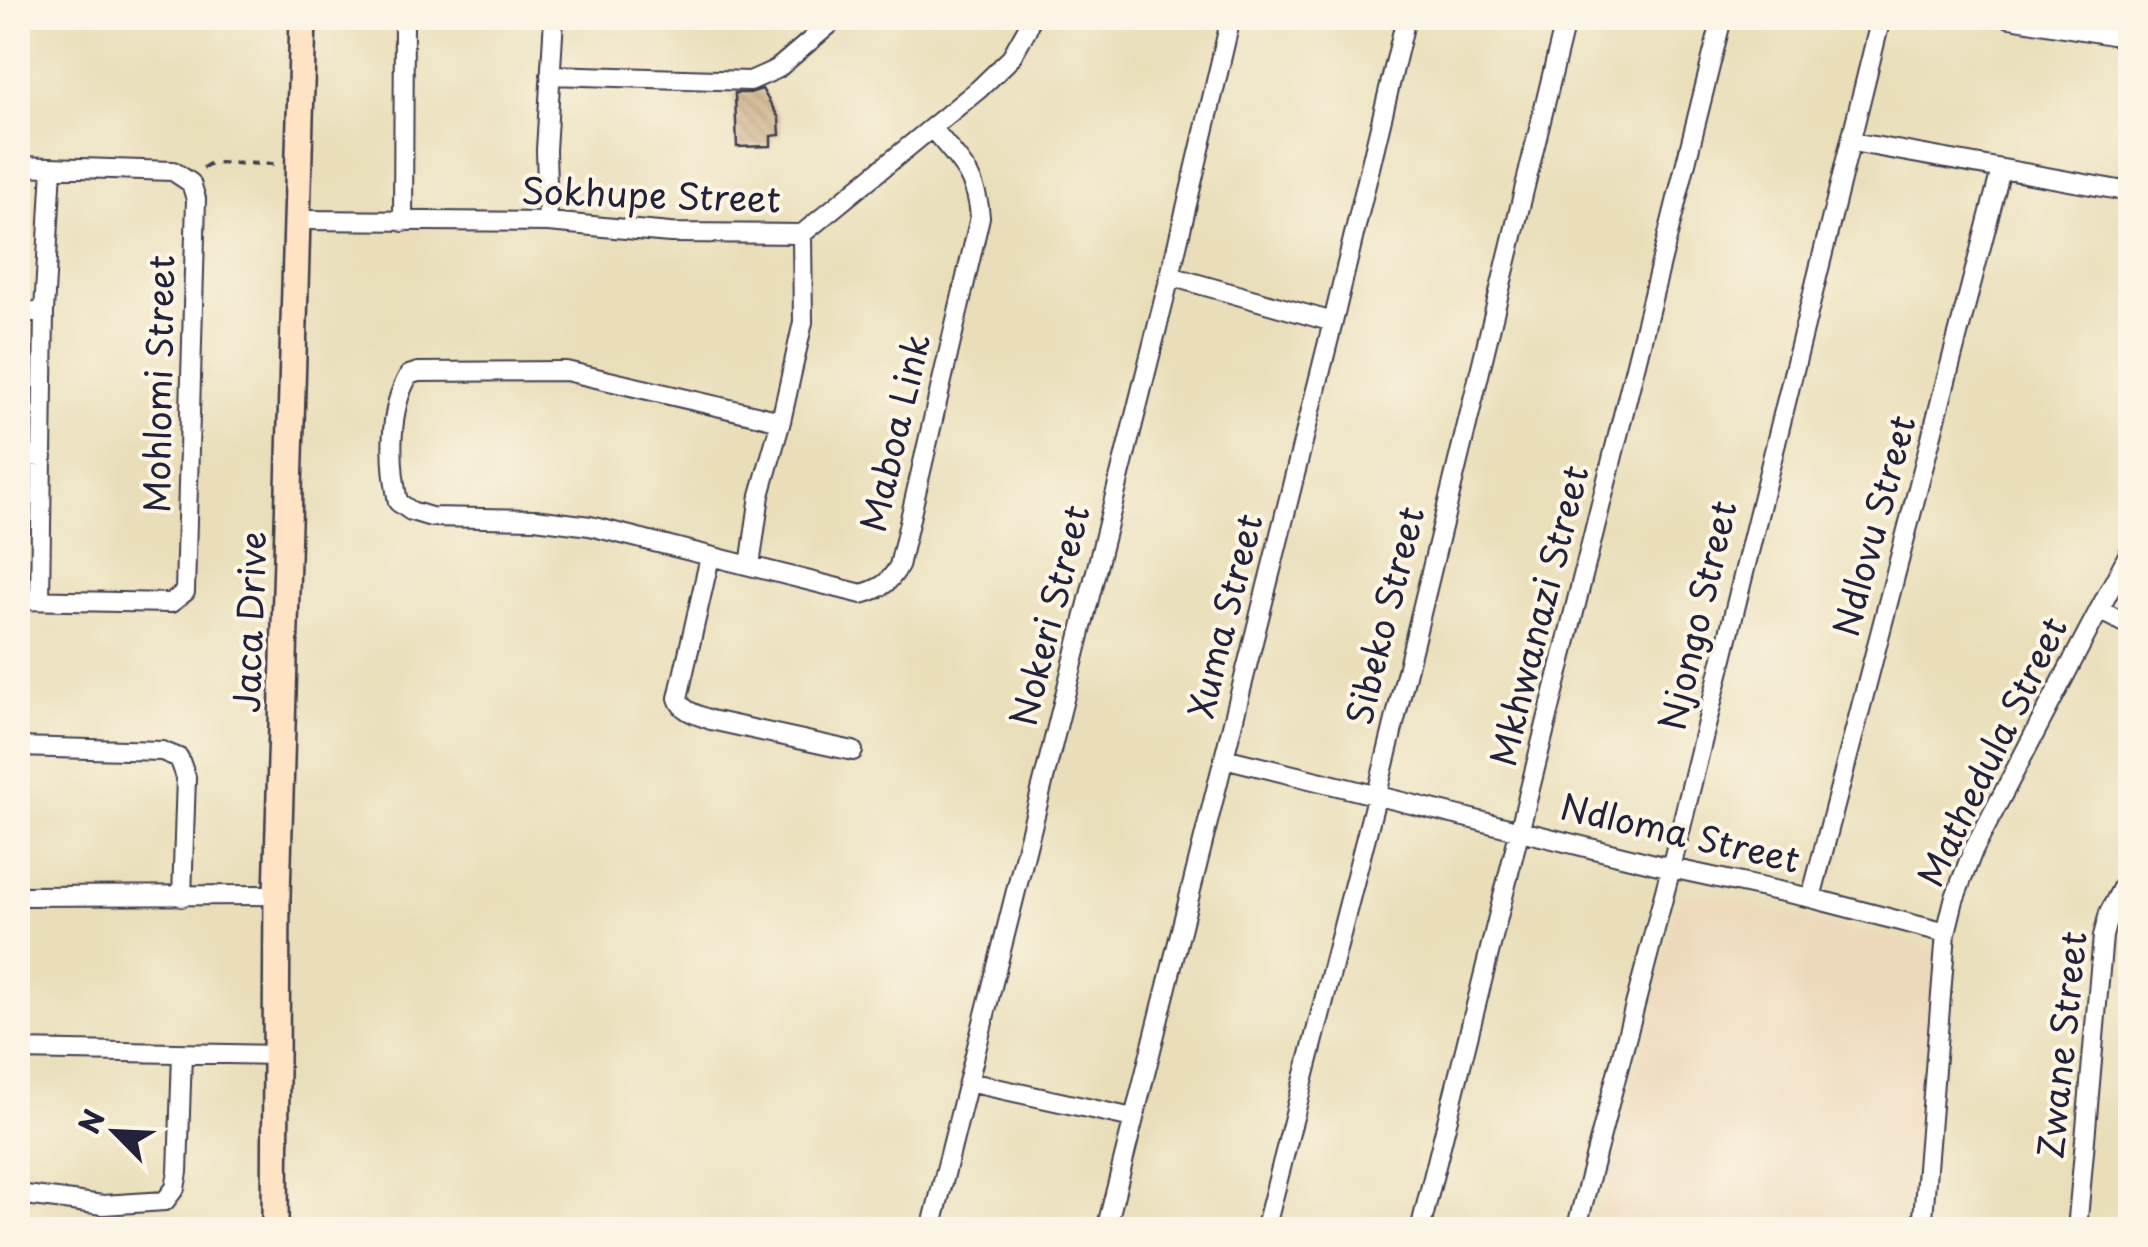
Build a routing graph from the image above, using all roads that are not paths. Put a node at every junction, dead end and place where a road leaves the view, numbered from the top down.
1 (302, 18) edge
2 (404, 18) edge
3 (554, 18) edge
4 (836, 18) edge
5 (1030, 18) edge
6 (1231, 18) edge
7 (1406, 18) edge
8 (1566, 18) edge
9 (1722, 18) edge
10 (1881, 18) edge
11 (2010, 18) edge
12 (2130, 38) edge
13 (550, 75) junction
14 (932, 128) junction
15 (1852, 142) junction
16 (18, 166) edge
17 (52, 168) junction
18 (2001, 170) junction
19 (2130, 192) edge
20 (299, 220) junction
21 (403, 222) junction
22 (548, 222) junction
23 (802, 234) junction
24 (1170, 276) junction
25 (18, 312) edge
26 (44, 312) junction
27 (1333, 322) junction
28 (781, 421) junction
29 (18, 456) edge
30 (43, 457) junction
31 (2130, 551) edge
32 (710, 557) junction
33 (750, 566) junction
34 (18, 600) edge
35 (40, 600) junction
36 (2099, 610) junction
37 (2130, 626) edge
38 (18, 747) edge
39 (853, 751) dead end
40 (1224, 758) junction
41 (1377, 794) junction
42 (1519, 830) junction
43 (1671, 868) junction
44 (2130, 872) edge
45 (18, 896) edge
46 (277, 896) junction
47 (182, 897) junction
48 (1812, 898) junction
49 (1946, 933) junction
50 (18, 1050) edge
51 (182, 1054) junction
52 (277, 1055) junction
53 (968, 1082) junction
54 (1134, 1118) junction
55 (18, 1194) edge
56 (274, 1230) edge
57 (931, 1230) edge
58 (1106, 1230) edge
59 (1266, 1230) edge
60 (1420, 1230) edge
61 (1576, 1230) edge
62 (1922, 1230) edge
63 (2077, 1230) edge

1 - 20 street, Jaca Drive
2 - 21 street
3 - 13 street
4 - 13 street
5 - 14 street, Sokhupe Street
6 - 24 street, Nokeri Street
7 - 27 street, Xuma Street
8 - 41 street, Sibeko Street
9 - 42 street, Mkhwanazi Street
10 - 15 street, Njongo Street
11 - 12 street
13 - 22 street
14 - 23 street, Sokhupe Street
14 - 33 street, Maboa Link
15 - 18 street
15 - 43 street, Njongo Street
16 - 17 street
17 - 26 street
17 - 35 street, Mohlomi Street
18 - 19 street
18 - 48 street, Ndlovu Street
20 - 21 street, Sokhupe Street
20 - 46 street, Jaca Drive
21 - 22 street, Sokhupe Street
22 - 23 street, Sokhupe Street
23 - 28 street
24 - 27 street
24 - 53 street, Nokeri Street
25 - 26 street
26 - 30 street
27 - 40 street, Xuma Street
28 - 32 street, Maboa Link
28 - 33 street
29 - 30 street
30 - 35 street
31 - 36 street, Mathedula Street
32 - 33 street, Maboa Link
32 - 39 street
34 - 35 street, Mohlomi Street
36 - 37 street
36 - 49 street, Mathedula Street
38 - 47 street
40 - 41 street, Ndloma Street
40 - 54 street, Xuma Street
41 - 42 street, Ndloma Street
41 - 59 street, Sibeko Street
42 - 43 street, Ndloma Street
42 - 60 street, Mkhwanazi Street
43 - 48 street, Ndloma Street
43 - 61 street, Njongo Street
44 - 63 street, Zwane Street
45 - 47 street
46 - 47 street
46 - 52 street, Jaca Drive
48 - 49 street, Ndloma Street
49 - 62 street, Mathedula Street
50 - 51 street
51 - 52 street
51 - 55 street
52 - 56 street, Jaca Drive
53 - 54 street
53 - 57 street, Nokeri Street
54 - 58 street, Xuma Street

